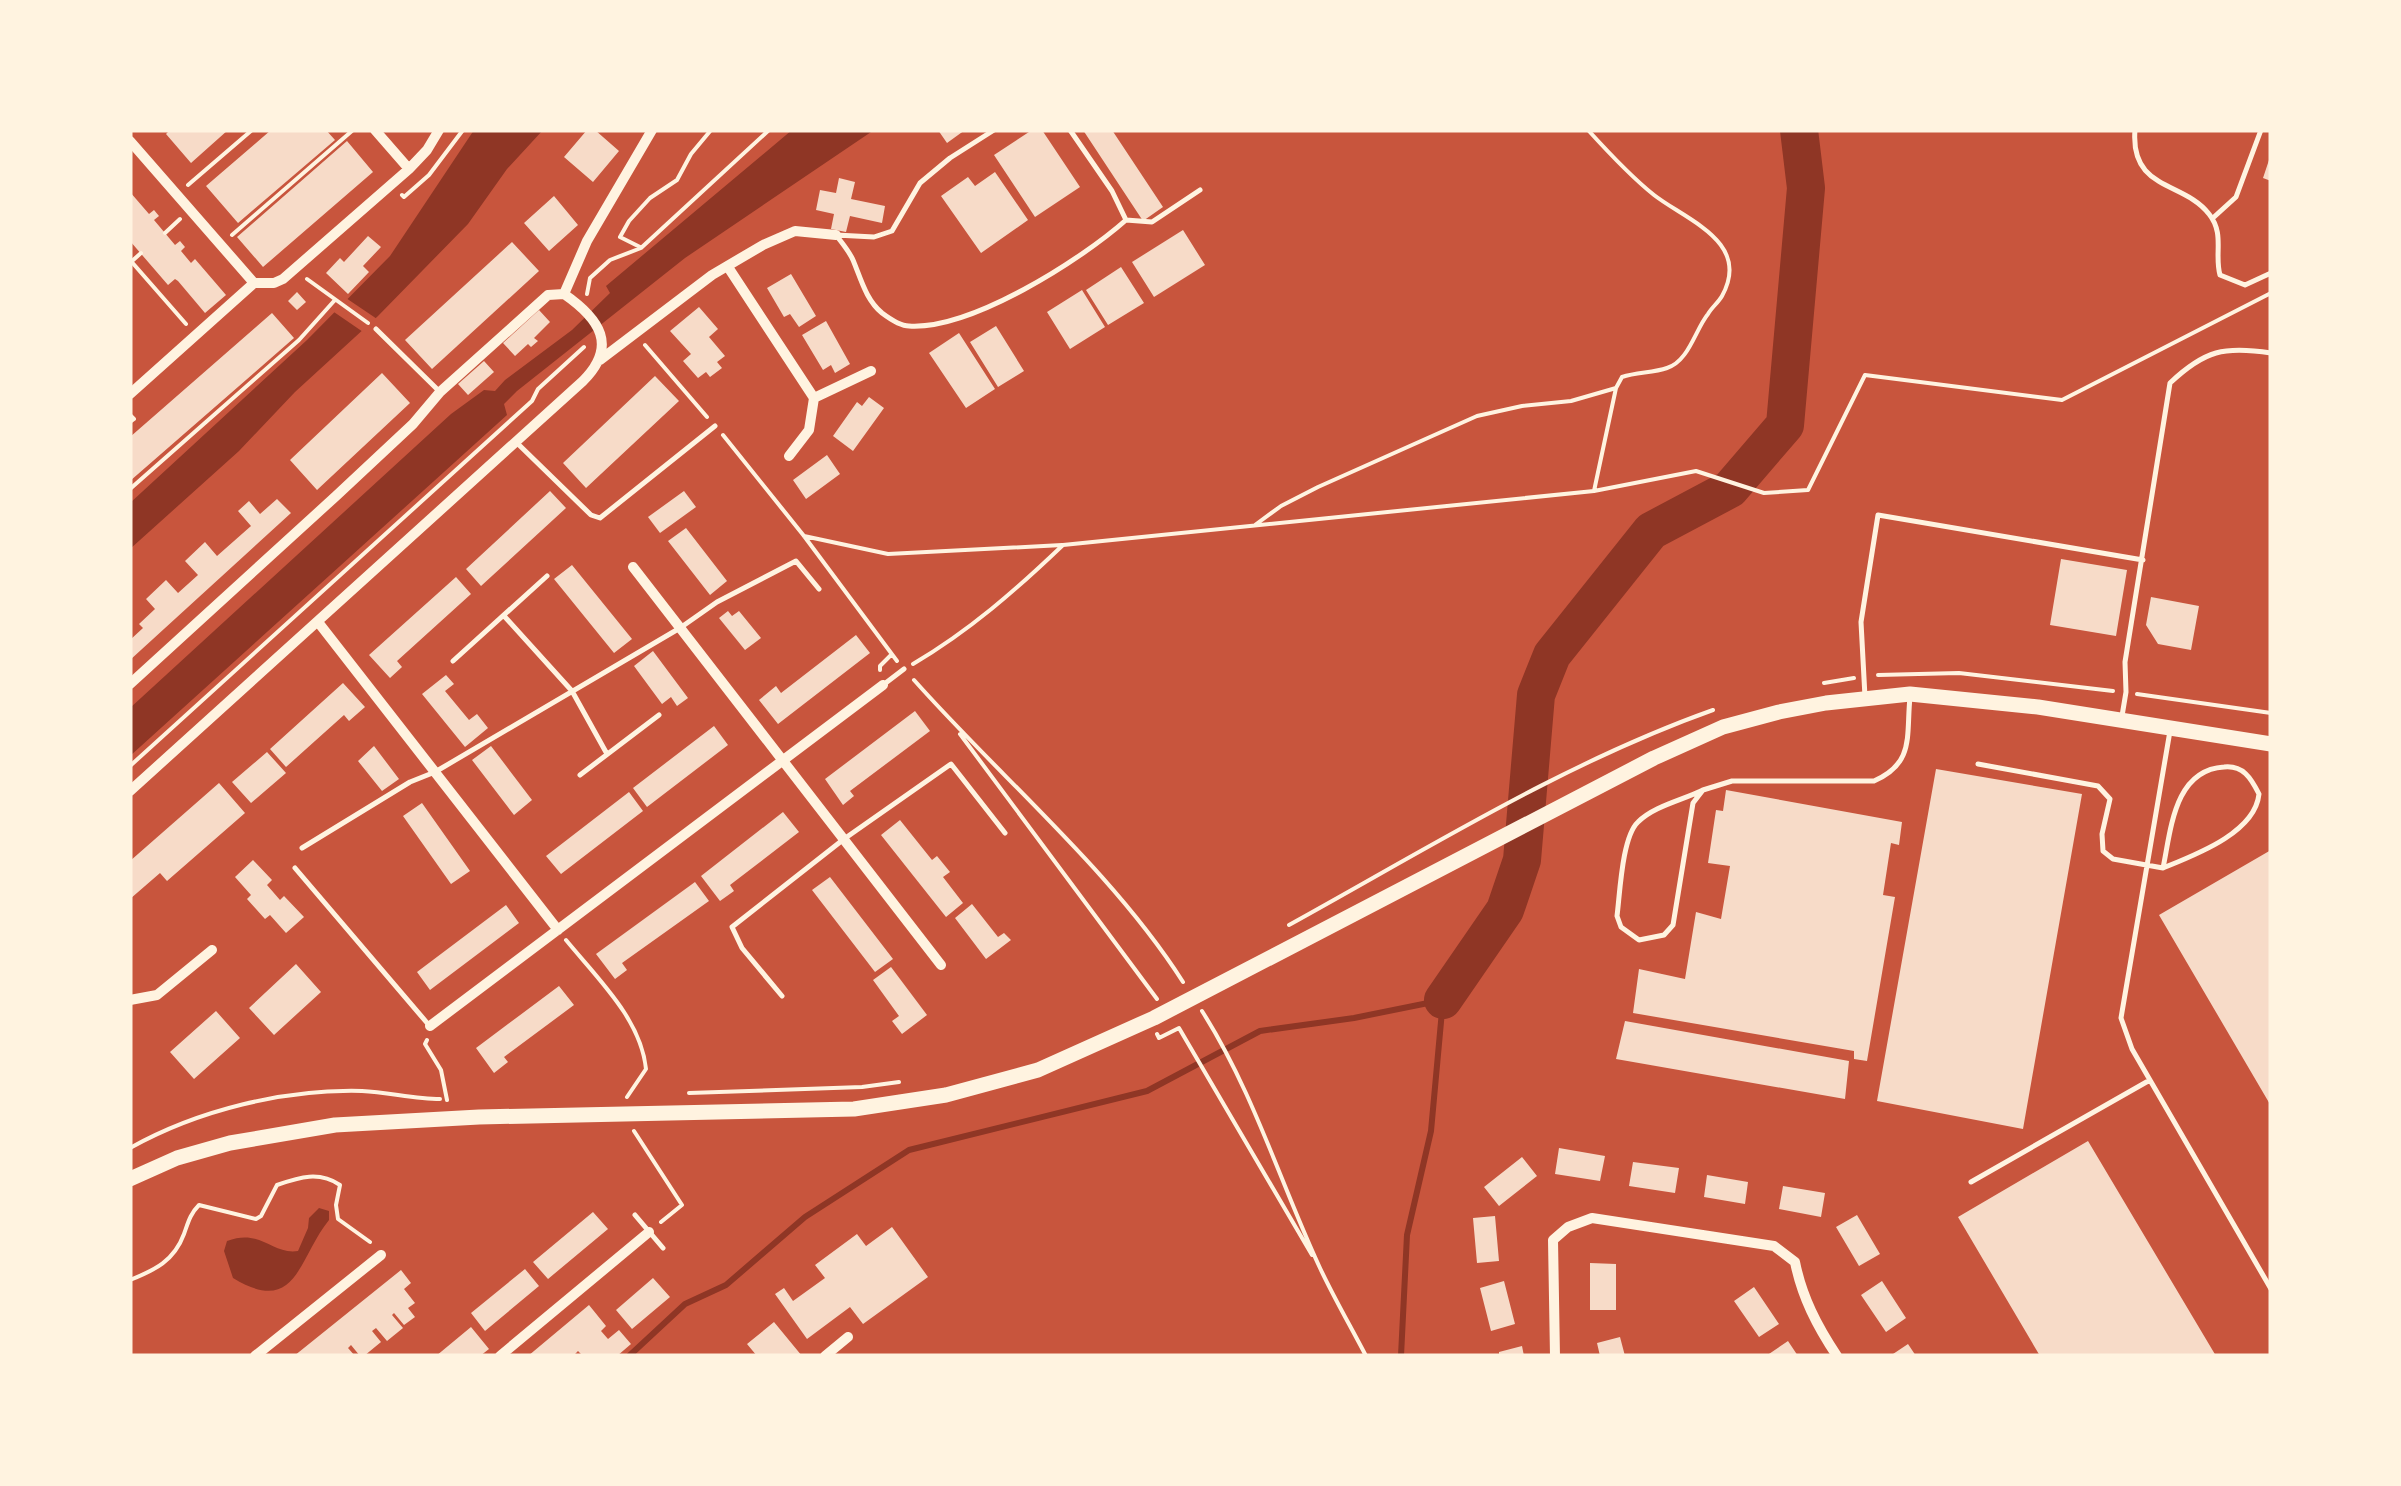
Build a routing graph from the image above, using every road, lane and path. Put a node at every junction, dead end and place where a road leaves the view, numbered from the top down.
1 (252, 130) edge
2 (354, 130) edge
3 (375, 130) edge
4 (439, 130) edge
5 (652, 130) edge
6 (711, 130) edge
7 (769, 130) edge
8 (994, 130) edge
9 (1070, 130) edge
10 (1588, 130) edge
11 (2134, 130) edge
12 (2262, 130) edge
13 (130, 142) edge
14 (409, 169) junction
15 (1200, 190) dead end
16 (177, 195) junction
17 (2212, 218) junction
18 (1126, 220) junction
19 (836, 235) junction
20 (220, 245) junction
21 (642, 248) junction
22 (141, 254) dead end
23 (131, 261) edge
24 (728, 268) junction
25 (296, 269) junction
26 (2271, 273) edge
27 (254, 283) junction
28 (2271, 293) edge
29 (564, 294) junction
30 (334, 301) junction
31 (583, 310) junction
32 (376, 329) joint
33 (196, 335) junction
34 (602, 338) junction
35 (2271, 353) edge
36 (600, 361) junction
37 (871, 372) dead end
38 (1616, 388) junction
39 (440, 392) junction
40 (130, 394) edge
41 (814, 398) junction
42 (130, 415) edge
43 (130, 422) edge
44 (715, 426) dead end
45 (516, 442) junction
46 (789, 456) dead end
47 (130, 489) edge
48 (1594, 491) junction
49 (1251, 528) junction
50 (1063, 544) junction
51 (2143, 560) junction
52 (633, 567) dead end
53 (547, 576) dead end
54 (819, 589) dead end
55 (505, 617) junction
56 (318, 622) junction
57 (680, 628) junction
58 (453, 661) dead end
59 (904, 669) junction
60 (130, 684) edge
61 (883, 685) joint
62 (572, 691) junction
63 (1910, 694) junction
64 (1864, 698) junction
65 (659, 715) dead end
66 (2121, 718) junction
67 (951, 722) junction
68 (2171, 728) junction
69 (2271, 744) edge
70 (607, 754) junction
71 (783, 763) junction
72 (1978, 764) dead end
73 (130, 766) edge
74 (436, 772) junction
75 (580, 776) dead end
76 (1545, 786) dead end
77 (1704, 790) junction
78 (130, 791) edge
79 (1005, 833) dead end
80 (844, 838) junction
81 (302, 848) dead end
82 (2146, 867) junction
83 (295, 868) dead end
84 (2163, 868) junction
85 (558, 930) junction
86 (1280, 930) dead end
87 (212, 950) dead end
88 (942, 966) dead end
89 (1192, 980) dead end
90 (1186, 986) dead end
91 (1175, 990) dead end
92 (782, 996) dead end
93 (130, 1000) edge
94 (1196, 1001) dead end
95 (1146, 1007) dead end
96 (430, 1026) junction
97 (1179, 1028) dead end
98 (2150, 1080) junction
99 (910, 1081) dead end
100 (685, 1093) dead end
101 (626, 1094) junction
102 (646, 1094) dead end
103 (447, 1100) junction
104 (460, 1100) dead end
105 (630, 1114) junction
106 (130, 1148) edge
107 (130, 1180) edge
108 (1971, 1182) dead end
109 (635, 1214) dead end
110 (650, 1232) junction
111 (662, 1248) dead end
112 (381, 1256) joint
113 (1320, 1268) junction
114 (130, 1280) edge
115 (2271, 1289) edge
116 (848, 1337) dead end
117 (255, 1356) edge
118 (500, 1356) edge
119 (825, 1356) edge
120 (1366, 1356) edge
121 (1555, 1356) edge
122 (1837, 1356) edge

1 - 16 path
2 - 20 path
3 - 14 street
4 - 14 street
5 - 29 street
6 - 21 path
7 - 21 path
8 - 19 lane
9 - 18 lane
10 - 38 path
11 - 17 lane
12 - 17 lane
13 - 16 street
14 - 25 street
15 - 18 lane
16 - 20 street
17 - 26 lane
18 - 19 lane
19 - 24 street
20 - 27 street
21 - 31 path
22 - 23 path
23 - 33 path
24 - 36 street
24 - 41 street
25 - 27 street
25 - 30 path
27 - 33 street
28 - 48 path
29 - 31 street
29 - 39 street
30 - 32 path
30 - 47 path
31 - 34 street
32 - 39 lane
33 - 40 street
34 - 36 street
34 - 73 path
35 - 51 lane
36 - 45 street
37 - 41 street
38 - 48 path
38 - 49 path
39 - 60 street
41 - 46 street
42 - 43 path
44 - 45 lane
45 - 56 street
48 - 49 path
49 - 50 path
50 - 59 path
50 - 59 path
51 - 64 lane
51 - 66 lane
52 - 57 street
53 - 55 lane
54 - 57 lane
55 - 58 lane
55 - 62 lane
56 - 74 street
56 - 78 street
57 - 62 lane
57 - 71 street
59 - 61 lane
59 - 67 path
61 - 71 street
62 - 70 lane
62 - 74 lane
63 - 64 main road
63 - 66 main road
63 - 77 lane
64 - 105 main road
65 - 70 lane
66 - 68 main road
67 - 90 path
67 - 95 path
68 - 69 main road
68 - 82 lane
70 - 75 lane
71 - 80 street
71 - 85 street
72 - 82 lane
74 - 81 lane
74 - 85 street
76 - 86 path
77 - 77 lane
79 - 80 lane
80 - 88 street
80 - 92 lane
82 - 84 lane
82 - 98 lane
83 - 96 lane
84 - 84 lane
85 - 96 street
85 - 101 path
87 - 93 street
89 - 91 path
94 - 113 path
96 - 103 path
97 - 113 path
98 - 108 lane
98 - 115 lane
99 - 100 path
101 - 102 path
101 - 105 path
103 - 104 path
103 - 106 path
105 - 107 main road
105 - 110 path
109 - 110 lane
110 - 111 lane
110 - 118 street
112 - 114 path
112 - 117 street
113 - 120 path
116 - 119 street
121 - 122 street

